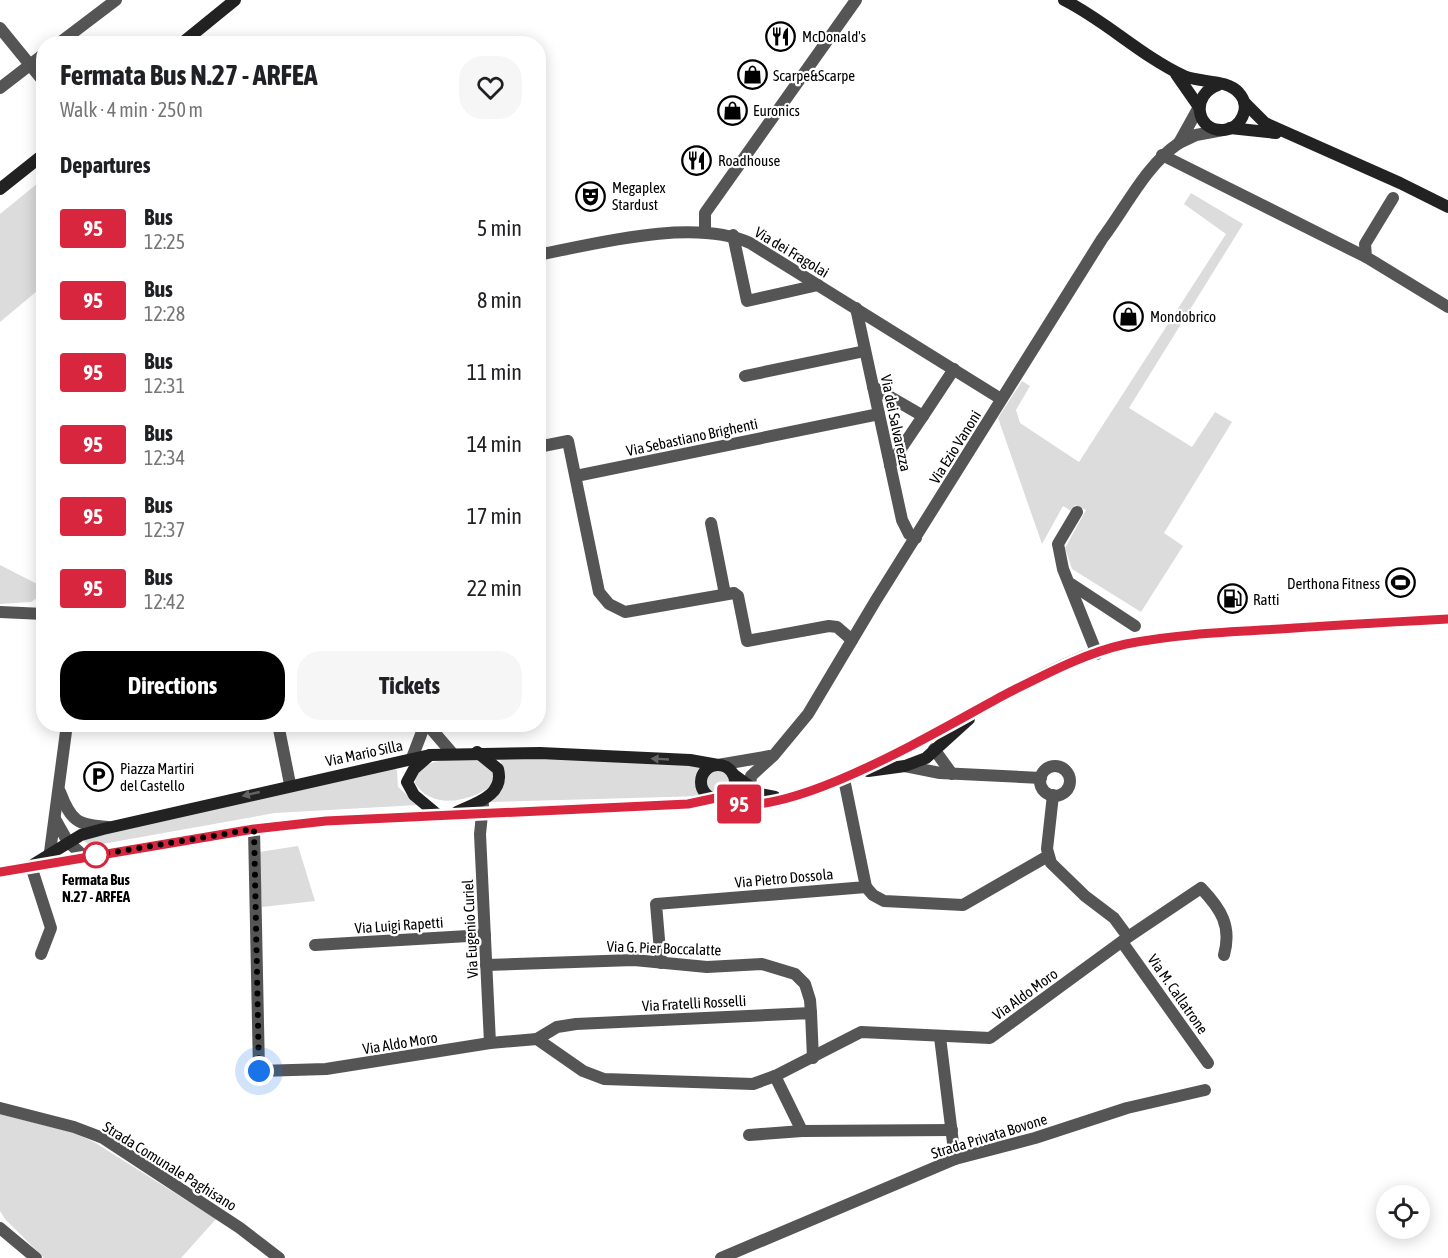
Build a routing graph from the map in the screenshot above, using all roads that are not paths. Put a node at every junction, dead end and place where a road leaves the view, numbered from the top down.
1 (116, 0) edge
2 (235, 0) edge
3 (856, 0) edge
4 (1064, 0) edge
5 (0, 28) edge
6 (69, 36) edge
7 (191, 36) edge
8 (36, 60) edge
9 (30, 64) junction
10 (1172, 69) junction
11 (36, 72) edge
12 (1218, 85) junction
13 (0, 88) edge
14 (1244, 102) junction
15 (1199, 107) junction
16 (1227, 129) junction
17 (1292, 136) junction
18 (1179, 144) junction
19 (1162, 155) junction
20 (36, 160) edge
21 (0, 189) edge
22 (1393, 198) dead end
23 (1448, 207) edge
24 (705, 232) junction
25 (733, 235) junction
26 (546, 254) edge
27 (1366, 257) junction
28 (818, 285) junction
29 (1448, 307) edge
30 (856, 309) junction
31 (865, 351) junction
32 (954, 369) junction
33 (745, 376) dead end
34 (873, 387) junction
35 (1001, 399) junction
36 (879, 414) junction
37 (923, 416) junction
38 (546, 445) edge
39 (890, 465) junction
40 (576, 476) junction
41 (1077, 512) dead end
42 (711, 523) dead end
43 (916, 538) junction
44 (1070, 584) junction
45 (725, 594) junction
46 (0, 612) edge
47 (36, 614) edge
48 (1448, 619) edge
49 (1135, 626) dead end
50 (852, 640) junction
51 (1097, 654) junction
52 (983, 706) junction
53 (66, 732) edge
54 (280, 732) edge
55 (423, 732) edge
56 (433, 732) edge
57 (916, 741) junction
58 (934, 749) junction
59 (477, 752) junction
60 (452, 753) junction
61 (430, 755) junction
62 (774, 755) junction
63 (412, 758) junction
64 (911, 764) junction
65 (718, 765) junction
66 (864, 771) junction
67 (733, 774) junction
68 (952, 774) junction
69 (1041, 778) junction
70 (844, 779) junction
71 (290, 784) junction
72 (750, 787) junction
73 (59, 791) junction
74 (1053, 795) junction
75 (485, 798) junction
76 (716, 798) junction
77 (785, 798) junction
78 (480, 813) junction
79 (453, 814) junction
80 (438, 815) junction
81 (55, 819) junction
82 (110, 827) junction
83 (254, 829) junction
84 (69, 842) junction
85 (50, 852) junction
86 (1048, 856) junction
87 (85, 857) junction
88 (31, 866) junction
89 (0, 872) edge
90 (866, 887) junction
91 (485, 934) junction
92 (1125, 940) junction
93 (315, 945) dead end
94 (41, 954) dead end
95 (1224, 955) dead end
96 (661, 963) junction
97 (486, 964) junction
98 (811, 1013) junction
99 (940, 1037) junction
100 (537, 1039) junction
101 (490, 1043) junction
102 (813, 1058) junction
103 (1208, 1063) dead end
104 (775, 1076) junction
105 (1205, 1090) dead end
106 (0, 1108) edge
107 (802, 1131) junction
108 (952, 1131) junction
109 (749, 1135) dead end
110 (955, 1159) junction
111 (0, 1228) edge
112 (36, 1258) edge
113 (279, 1258) edge
114 (721, 1258) edge

1 - 6 street
2 - 7 street
3 - 24 street
4 - 10 street
5 - 9 street
8 - 9 street
9 - 11 street
9 - 13 street
10 - 12 street
10 - 15 street
12 - 14 street
12 - 15 street
14 - 16 street
14 - 17 street
15 - 16 street
15 - 18 street
16 - 17 street
16 - 18 street, Via Ezio Vanoni
17 - 23 street
18 - 19 street, Via Ezio Vanoni
19 - 27 street
19 - 35 street, Via Ezio Vanoni
20 - 21 street
22 - 27 street
24 - 25 street, Via dei Fragolai
24 - 26 street, Via dei Fragolai
25 - 28 street, Via dei Fragolai
25 - 28 street
27 - 29 street
28 - 30 street, Via dei Fragolai
30 - 31 street, Via dei Salvarezza
30 - 32 street, Via dei Fragolai
31 - 33 street
31 - 34 street, Via dei Salvarezza
32 - 35 street, Via dei Fragolai
32 - 37 street
34 - 36 street, Via dei Salvarezza
34 - 37 street
35 - 43 street, Via Ezio Vanoni
36 - 39 street, Via dei Salvarezza
36 - 40 street, Via Sebastiano Brighenti
37 - 39 street
38 - 40 street
39 - 43 street, Via dei Salvarezza
40 - 45 street
41 - 44 street
42 - 45 street
43 - 50 street, Via Ezio Vanoni
44 - 49 street
44 - 51 street
45 - 50 street
46 - 47 street
48 - 51 street
50 - 62 street, Via Ezio Vanoni
51 - 52 street
52 - 57 street
52 - 58 street
53 - 73 street
54 - 71 street
55 - 63 street
56 - 60 street
57 - 58 street
57 - 64 street
57 - 66 street
58 - 64 street
58 - 68 street
59 - 60 street, Via Mario Silla
65 -> 59 street, Via Mario Silla
59 - 75 street
60 - 61 street, Via Mario Silla
61 - 63 street, Via Mario Silla
61 - 80 street
62 - 65 street
62 - 72 street, Via Ezio Vanoni
63 - 71 street, Via Mario Silla
64 - 66 street
64 - 68 street
65 - 67 street
65 - 76 street
66 - 70 street
67 - 72 street
67 - 76 street
68 - 69 street
69 - 74 street
69 - 74 street
70 - 77 street
70 - 90 street
71 -> 82 street, Via Mario Silla
72 - 77 street
73 - 81 street
73 - 82 street
74 - 86 street
75 - 78 street
75 - 79 street
76 - 77 street
76 - 78 street
78 - 79 street
78 - 91 street, Via Eugenio Curiel
79 - 80 street
80 - 83 street
81 - 84 street
81 - 85 street
82 - 84 street, Via Mario Silla
83 - 87 street
83 - 101 street, Via Aldo Moro
84 - 85 street, Via Mario Silla
84 - 87 street
85 - 88 street, Via Mario Silla
86 - 90 street
86 - 92 street, Via M. Callatrone
87 - 88 street
88 - 89 street
88 - 94 street
90 - 96 street, Via Pietro Dossola
91 - 93 street, Via Luigi Rapetti
91 - 97 street, Via Eugenio Curiel
92 - 95 street, Via Aldo Moro
92 - 99 street, Via Aldo Moro
92 - 103 street, Via M. Callatrone
96 - 97 street, Via G. Pier Boccalatte
96 - 98 street, Via G. Pier Boccalatte
97 - 101 street, Via Eugenio Curiel
98 - 100 street, Via Fratelli Rosselli
98 - 102 street
99 - 102 street, Via Aldo Moro
99 - 108 street
100 - 101 street, Via Aldo Moro
100 - 104 street, Via Aldo Moro
102 - 104 street, Via Aldo Moro
104 - 107 street
105 - 110 street, Strada Privata Bovone
106 - 113 street, Strada Comunale Paghisano
107 - 108 street
107 - 109 street
108 - 110 street
110 - 114 street, Strada Privata Bovone
111 - 112 street

